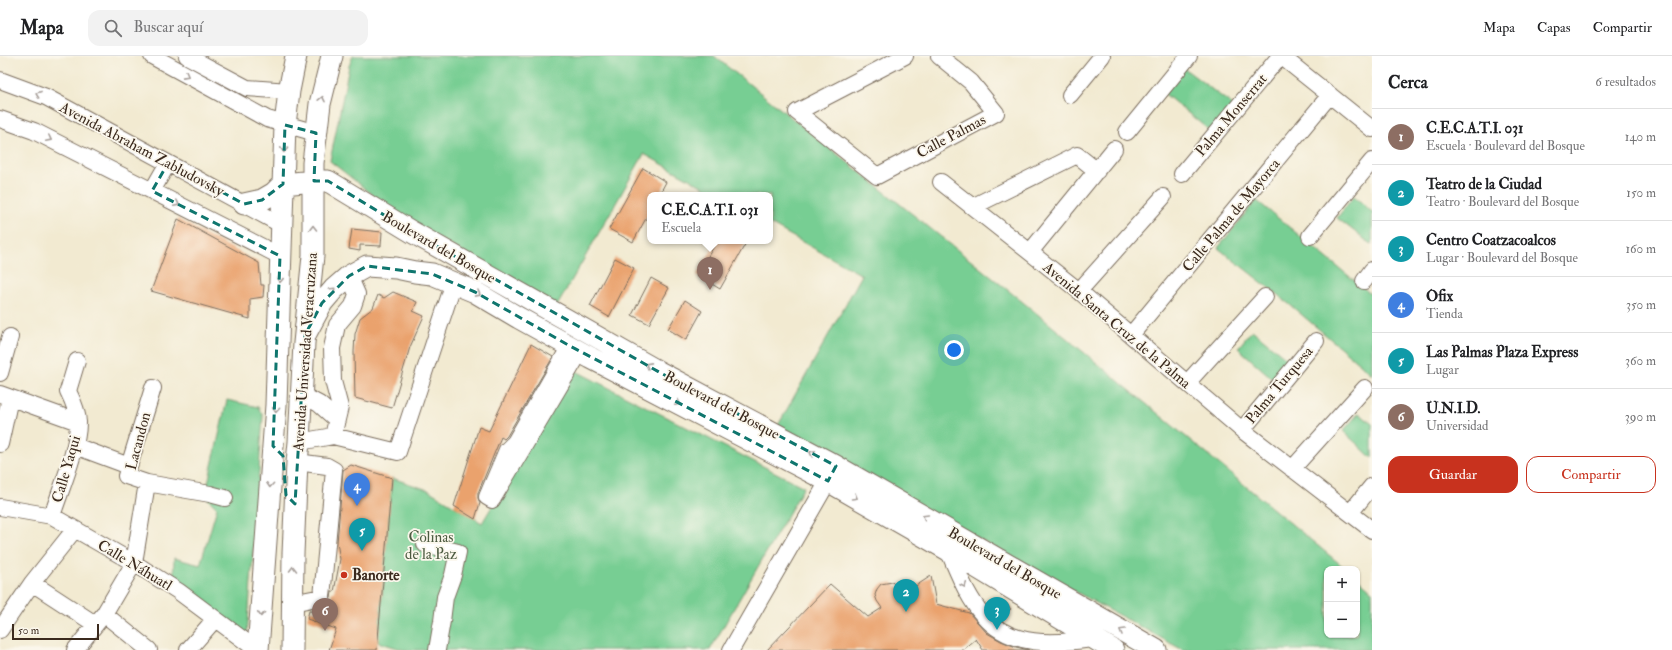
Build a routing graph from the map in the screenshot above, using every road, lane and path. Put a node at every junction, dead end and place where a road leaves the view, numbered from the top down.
1 (152, 56) edge
2 (188, 56) edge
3 (296, 56) edge
4 (332, 56) edge
5 (905, 56) edge
6 (938, 56) edge
7 (1102, 56) edge
8 (1190, 56) edge
9 (1281, 56) edge
10 (0, 80) edge
11 (247, 88) junction
12 (289, 91) junction
13 (1070, 95) dead end
14 (1330, 95) junction
15 (240, 104) junction
16 (0, 118) edge
17 (285, 125) junction
18 (1372, 129) edge
19 (1127, 132) dead end
20 (316, 133) junction
21 (1114, 149) dead end
22 (1372, 161) edge
23 (168, 163) junction
24 (1097, 171) junction
25 (1182, 174) dead end
26 (314, 180) junction
27 (941, 182) dead end
28 (283, 184) junction
29 (152, 191) junction
30 (1163, 197) dead end
31 (244, 204) junction
32 (974, 206) junction
33 (282, 225) junction
34 (412, 232) junction
35 (1310, 236) dead end
36 (1030, 252) junction
37 (280, 256) junction
38 (396, 268) junction
39 (349, 276) junction
40 (454, 282) junction
41 (1078, 291) junction
42 (1265, 297) dead end
43 (305, 335) junction
44 (1131, 335) junction
45 (10, 337) dead end
46 (1316, 341) dead end
47 (575, 349) junction
48 (77, 361) dead end
49 (0, 373) edge
50 (1187, 383) junction
51 (153, 388) dead end
52 (1365, 388) dead end
53 (302, 395) junction
54 (5, 396) edge
55 (78, 422) junction
56 (335, 428) junction
57 (528, 428) dead end
58 (1242, 430) junction
59 (0, 444) edge
60 (75, 446) junction
61 (273, 446) junction
62 (298, 452) junction
63 (129, 466) junction
64 (1292, 469) junction
65 (832, 473) junction
66 (147, 483) junction
67 (1372, 486) edge
68 (224, 498) dead end
69 (296, 504) junction
70 (0, 507) edge
71 (1350, 513) junction
72 (52, 516) junction
73 (74, 529) junction
74 (1372, 530) edge
75 (425, 544) dead end
76 (948, 550) junction
77 (134, 563) junction
78 (32, 583) junction
79 (292, 603) junction
80 (99, 619) junction
81 (215, 620) junction
82 (0, 630) edge
83 (1092, 639) junction
84 (75, 650) edge
85 (149, 650) edge
86 (188, 650) edge
87 (258, 650) edge
88 (292, 650) edge
89 (437, 650) edge
90 (731, 650) edge
91 (1113, 650) edge
92 (1156, 650) edge

1 -> 15 street
2 - 11 street
3 - 12 main road, Avenida Universidad Veracruzana
20 -> 4 main road, Avenida Universidad Veracruzana
5 - 6 street, Calle Palmas
7 - 13 street
8 - 19 street
9 - 14 street
9 - 25 street, Palma Monserrat
23 -> 10 street, Avenida Abraham Zabludovsky
11 - 12 street
11 - 15 street
12 - 17 main road, Avenida Universidad Veracruzana
14 - 18 street
14 - 44 street, Calle Palma de Mayorca
15 - 17 street
16 -> 29 street, Avenida Abraham Zabludovsky
17 - 20 street
17 -> 28 main road, Avenida Universidad Veracruzana
20 - 26 main road, Avenida Universidad Veracruzana
21 - 24 street
22 - 35 street
23 - 29 street
23 - 31 street, Avenida Abraham Zabludovsky
24 - 32 street
24 - 36 street
26 - 28 main road, Boulevard del Bosque
26 - 34 main road, Boulevard del Bosque
43 -> 26 main road, Avenida Universidad Veracruzana
27 - 32 street, Avenida Santa Cruz de la Palma
28 - 31 main road
28 - 33 main road, Avenida Universidad Veracruzana
29 -> 37 street, Avenida Abraham Zabludovsky
30 - 41 street
31 - 33 street, Avenida Abraham Zabludovsky
32 - 36 street, Avenida Santa Cruz de la Palma
33 - 37 main road, Avenida Universidad Veracruzana
34 - 38 main road
65 -> 34 main road, Boulevard del Bosque
36 - 41 street, Avenida Santa Cruz de la Palma
37 -> 61 main road, Avenida Universidad Veracruzana
38 - 39 main road, Boulevard del Bosque
38 - 40 main road, Boulevard del Bosque
43 -> 39 main road, Boulevard del Bosque
39 - 56 street
40 -> 47 main road, Boulevard del Bosque
40 - 56 street
41 - 44 street, Avenida Santa Cruz de la Palma
42 - 50 street
43 - 53 main road, Avenida Universidad Veracruzana
44 - 50 street, Avenida Santa Cruz de la Palma
45 - 49 street
46 - 58 street, Palma Turquesa
47 - 57 street
47 -> 65 main road, Boulevard del Bosque
48 - 55 street, Calle Yaqui
50 - 58 street, Avenida Santa Cruz de la Palma
51 - 63 street, Lacandon
52 - 64 street
53 - 56 street
53 - 62 main road, Avenida Universidad Veracruzana
54 - 55 street
54 - 59 street
55 - 60 street, Calle Yaqui
56 - 62 street
58 - 64 street, Avenida Santa Cruz de la Palma
60 - 63 street
60 - 72 street, Calle Yaqui
61 - 69 main road
61 -> 87 main road, Avenida Universidad Veracruzana
62 - 69 main road, Avenida Universidad Veracruzana
62 - 79 street
63 - 66 street, Lacandon
64 - 71 street, Avenida Santa Cruz de la Palma
65 -> 76 main road, Boulevard del Bosque
65 - 90 street
92 -> 65 main road, Boulevard del Bosque
66 - 68 street
66 - 77 street
67 - 71 street
79 -> 69 main road, Avenida Universidad Veracruzana
70 - 72 street, Calle Náhuatl
71 - 74 street, Avenida Santa Cruz de la Palma
72 - 73 street, Calle Náhuatl
73 - 77 street, Calle Náhuatl
73 - 78 street
75 - 89 street
76 - 83 main road, Boulevard del Bosque
76 -> 83 street
77 - 80 street
77 - 81 street, Calle Náhuatl
78 - 80 street
78 - 82 street
79 - 88 main road, Avenida Universidad Veracruzana
80 - 84 street
80 - 85 street
81 - 86 street
81 - 87 street, Calle Náhuatl
83 - 91 main road, Boulevard del Bosque

